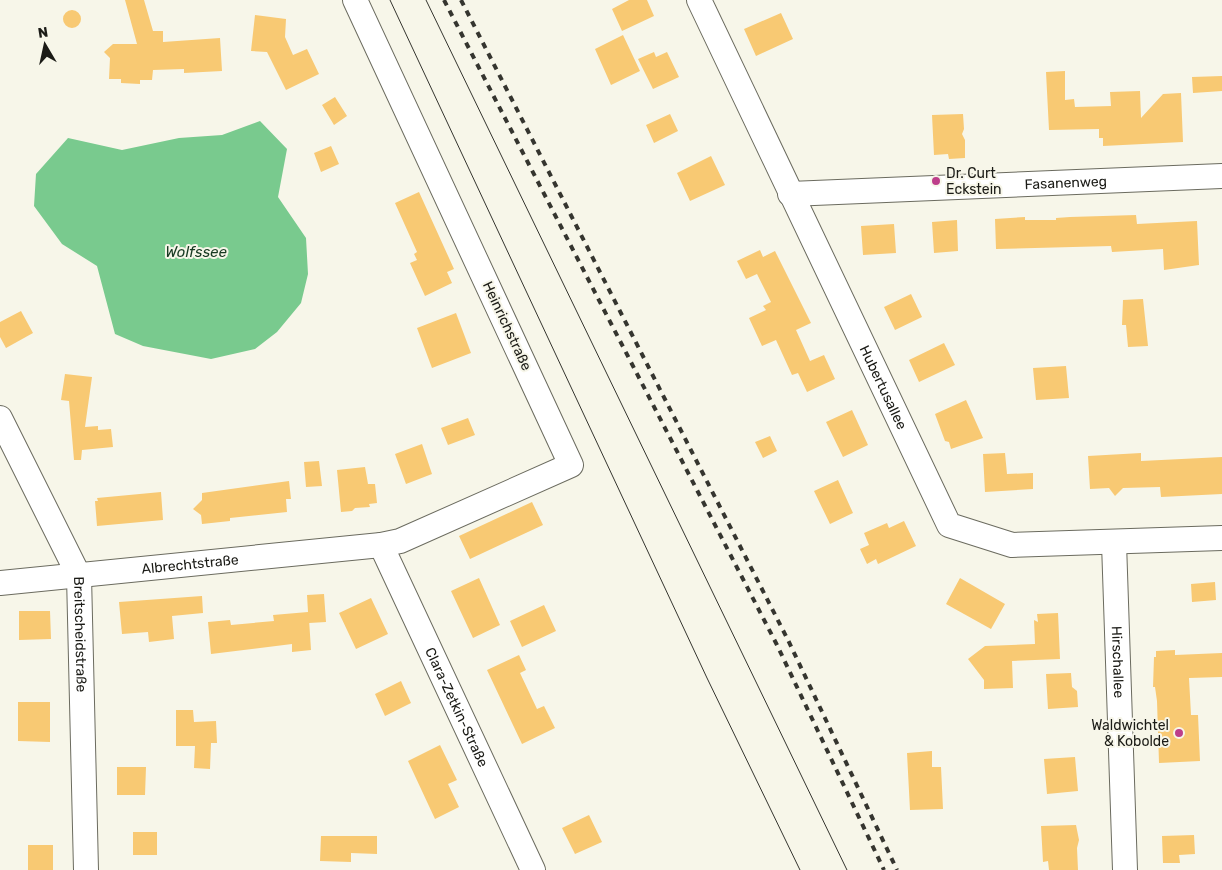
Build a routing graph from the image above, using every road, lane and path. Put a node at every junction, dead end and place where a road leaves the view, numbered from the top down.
1 (355, 0) edge
2 (699, 0) edge
3 (1222, 176) edge
4 (790, 194) junction
5 (0, 418) edge
6 (1222, 538) edge
7 (1114, 543) junction
8 (381, 545) junction
9 (79, 576) junction
10 (0, 583) edge
11 (86, 870) edge
12 (533, 870) edge
13 (1125, 870) edge

1 - 8 street, Heinrichstraße
2 - 4 street, Hubertusallee
3 - 4 street, Fasanenweg
4 - 7 street, Hubertusallee
5 - 9 street, Breitscheidstraße
6 - 7 street, Hubertusallee
7 - 13 street, Hirschallee
8 - 9 street, Albrechtstraße
8 - 12 street, Clara-Zetkin-Straße
9 - 10 street, Albrechtstraße
9 - 11 street, Breitscheidstraße

